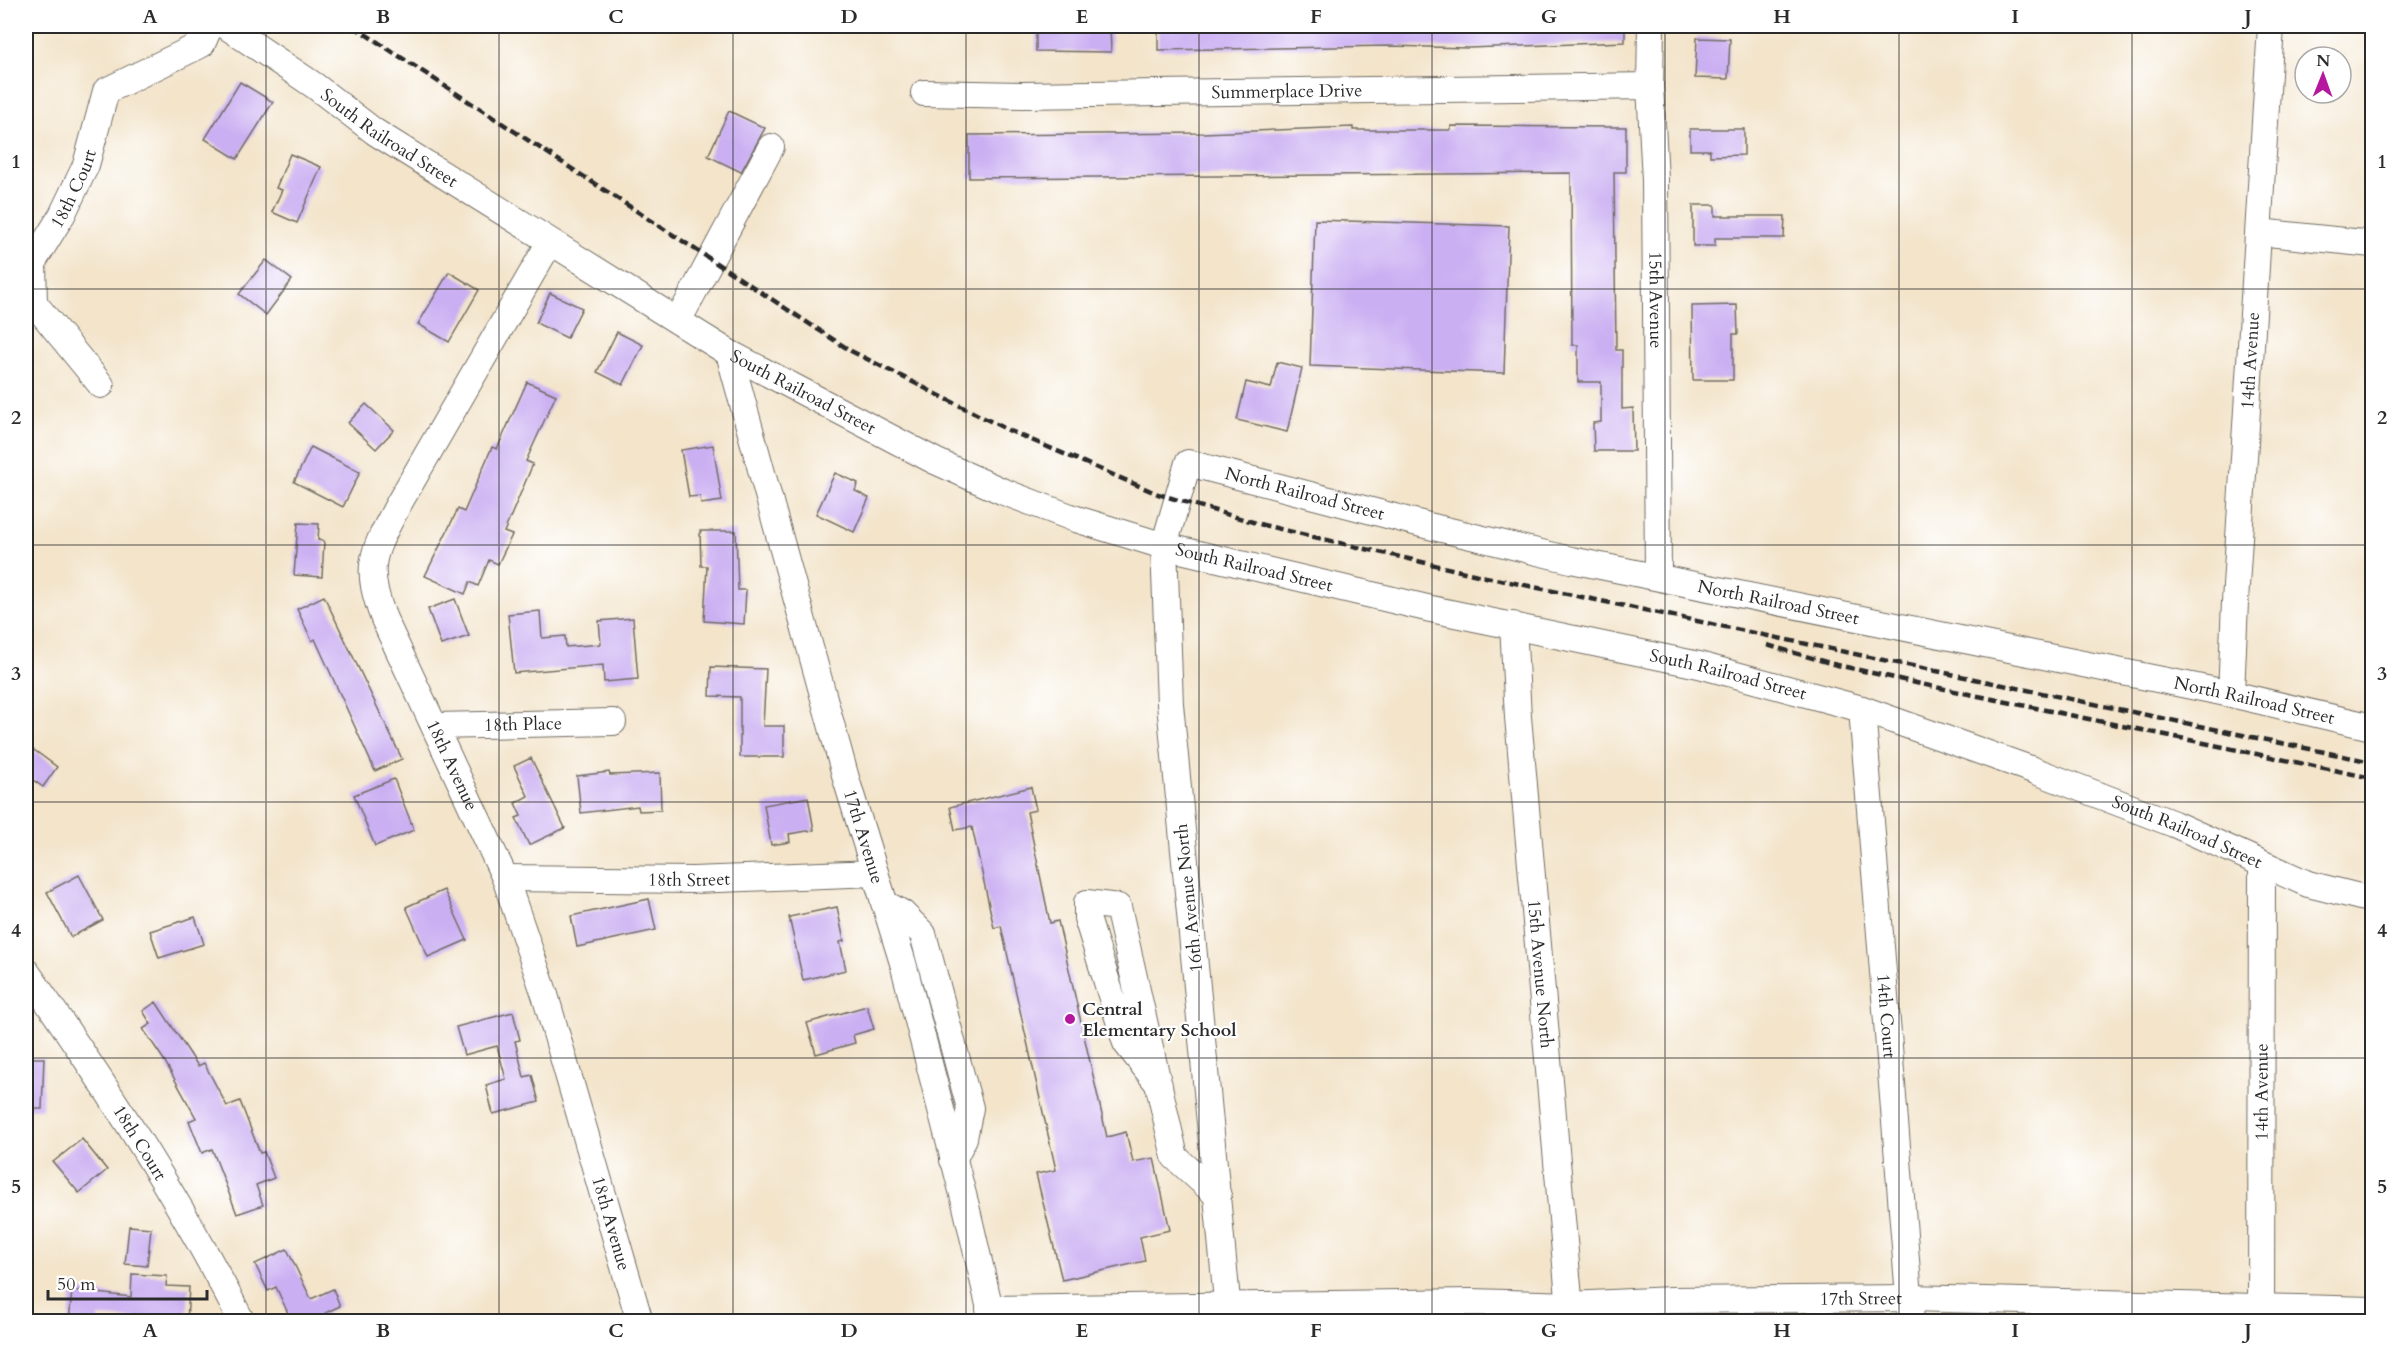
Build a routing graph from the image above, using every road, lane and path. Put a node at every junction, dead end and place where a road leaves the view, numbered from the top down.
1 (210, 26) edge
2 (226, 26) edge
3 (1651, 26) edge
4 (2271, 26) edge
5 (1650, 86) junction
6 (924, 93) dead end
7 (771, 147) dead end
8 (2259, 232) junction
9 (550, 242) junction
10 (2373, 244) edge
11 (678, 321) junction
12 (729, 353) junction
13 (101, 385) dead end
14 (1188, 462) joint
15 (1164, 546) junction
16 (1658, 576) junction
17 (1512, 625) junction
18 (2231, 694) junction
19 (1862, 709) junction
20 (614, 722) dead end
21 (435, 726) junction
22 (2373, 727) edge
23 (2262, 864) junction
24 (874, 873) junction
25 (505, 878) junction
26 (2373, 900) edge
27 (26, 970) edge
28 (1159, 1085) junction
29 (1218, 1196) junction
30 (1910, 1310) edge
31 (2373, 1310) edge
32 (1571, 1313) edge
33 (1229, 1314) edge
34 (2261, 1314) edge
35 (991, 1315) edge
36 (242, 1322) edge
37 (640, 1322) edge

1 - 13 street, 18th Court
2 - 9 street, South Railroad Street
3 - 5 street, 15th Avenue
4 - 8 street, 14th Avenue
5 - 6 street, Summerplace Drive
5 - 16 street, 15th Avenue
7 - 11 street
8 - 10 street
8 - 18 street, 14th Avenue
9 - 11 street, South Railroad Street
9 - 21 street, 18th Avenue
11 - 12 street, South Railroad Street
12 - 15 street, South Railroad Street
12 - 24 street, 17th Avenue
14 - 15 street, 16th Avenue North
14 - 16 street, North Railroad Street
15 - 17 street, South Railroad Street
15 - 29 street, 16th Avenue North
16 - 18 street, North Railroad Street
17 - 19 street, South Railroad Street
17 - 32 street, 15th Avenue North
18 - 22 street, North Railroad Street
19 - 23 street, South Railroad Street
19 - 30 street, 14th Court
20 - 21 street, 18th Place
21 - 25 street, 18th Avenue
23 - 26 street, South Railroad Street
23 - 34 street, 14th Avenue
24 - 25 street, 18th Street
24 - 35 street, 17th Avenue
25 - 37 street, 18th Avenue
27 - 36 street, 18th Court
28 - 28 street
28 - 29 street
29 - 33 street, 16th Avenue North
30 - 32 street, 17th Street
30 - 34 street, 17th Street
31 - 34 street, 17th Street
32 - 33 street, 17th Street
33 - 35 street, 17th Street

